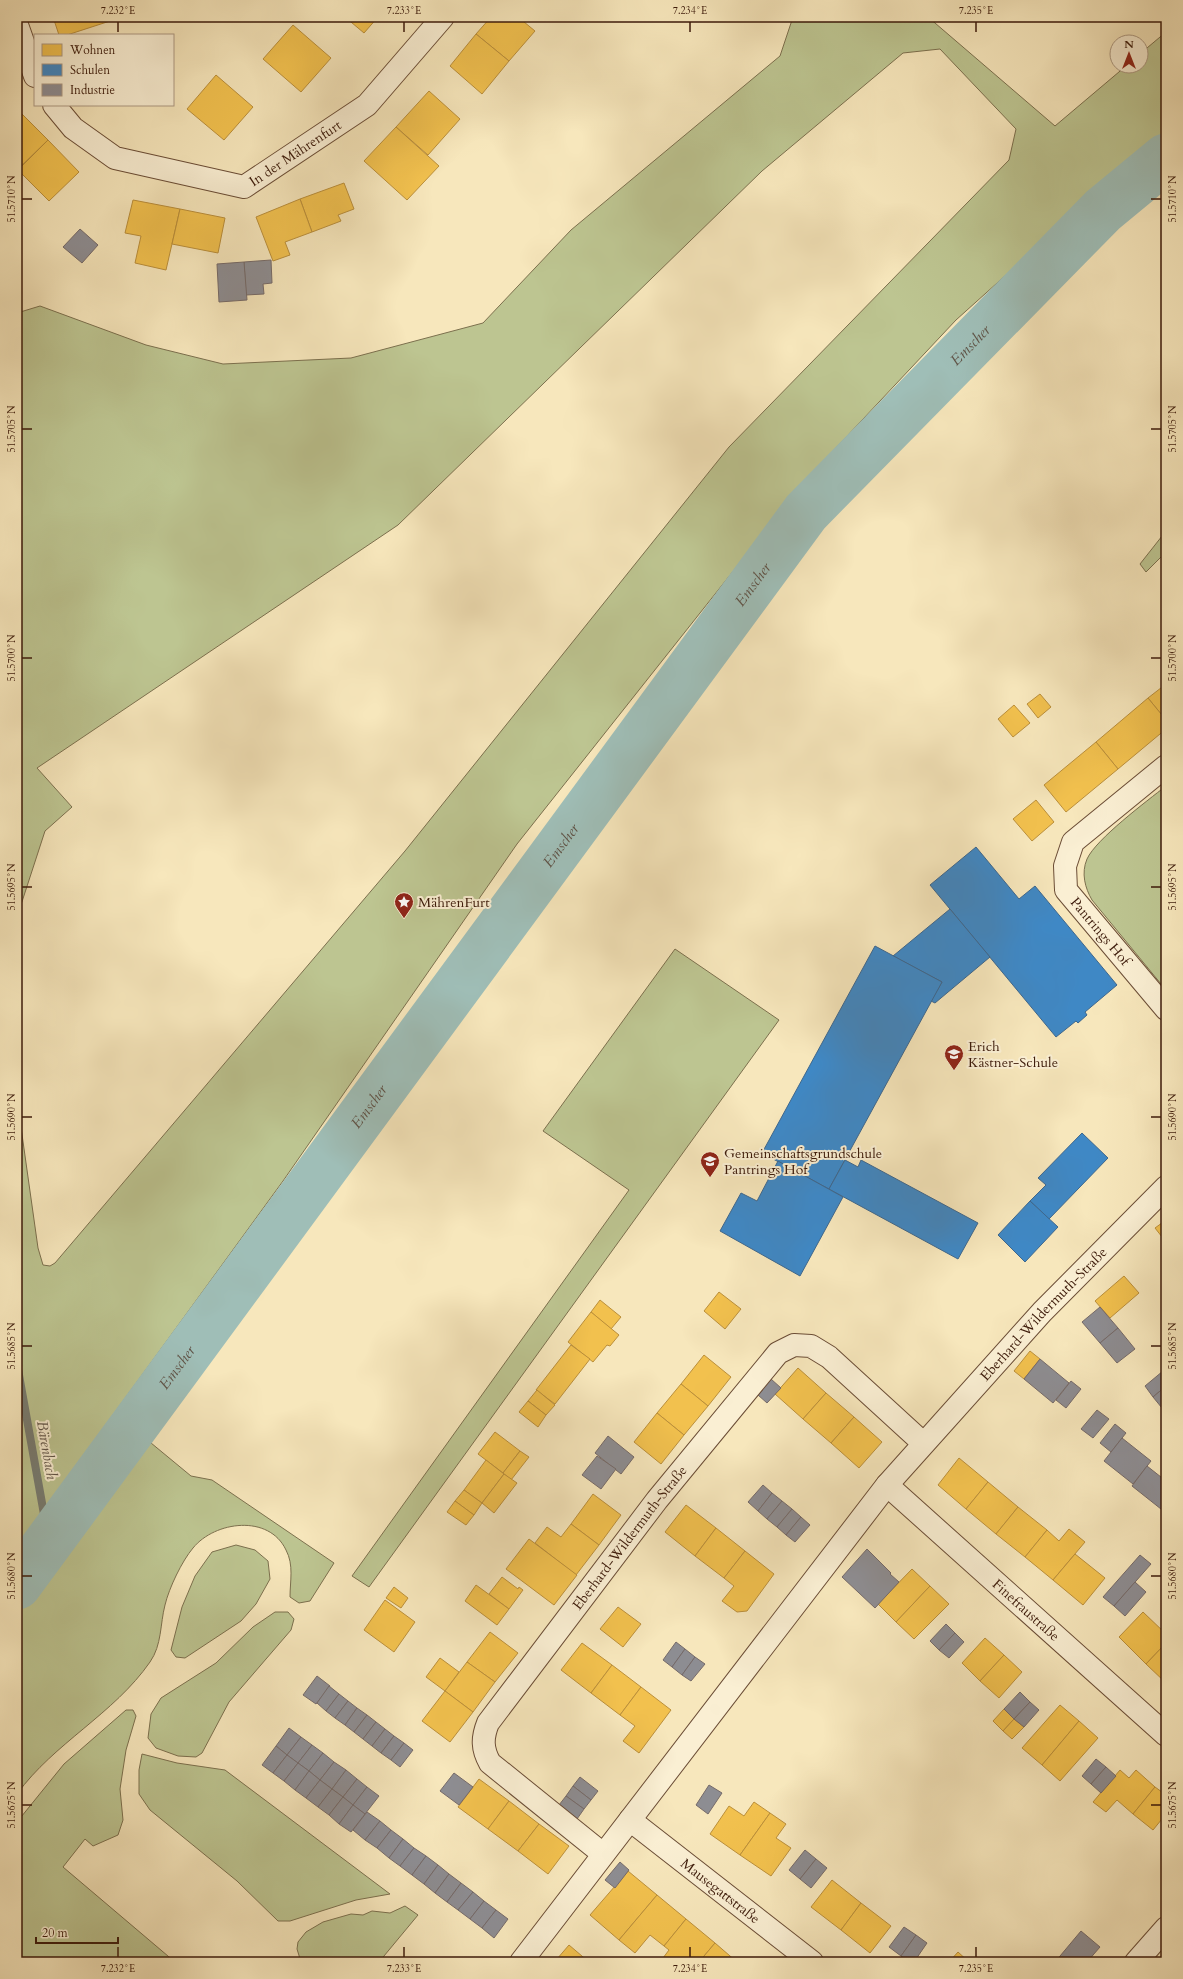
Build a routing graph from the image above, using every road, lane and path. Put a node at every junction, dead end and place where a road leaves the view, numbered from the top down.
1 (443, 17) edge
2 (17, 25) edge
3 (34, 73) edge
4 (55, 106) edge
5 (1166, 766) edge
6 (1166, 1010) edge
7 (1166, 1187) edge
8 (924, 1443) junction
9 (887, 1485) junction
10 (1166, 1736) edge
11 (630, 1820) junction
12 (603, 1854) junction
13 (1166, 1928) edge
14 (522, 1962) edge
15 (812, 1962) edge
16 (1136, 1962) edge

1 - 4 street, In der Mährenfurt
2 - 3 street
5 - 6 street, Pantrings Hof
7 - 8 street, Eberhard-Wildermuth-Straße
8 - 9 street, Eberhard-Wildermuth-Straße
8 - 12 street, Eberhard-Wildermuth-Straße
9 - 10 street, Finefraustraße
9 - 11 street, Eberhard-Wildermuth-Straße
11 - 12 street, Eberhard-Wildermuth-Straße
11 - 15 street, Mausegattstraße
12 - 14 street, Eberhard-Wildermuth-Straße
13 - 16 street

